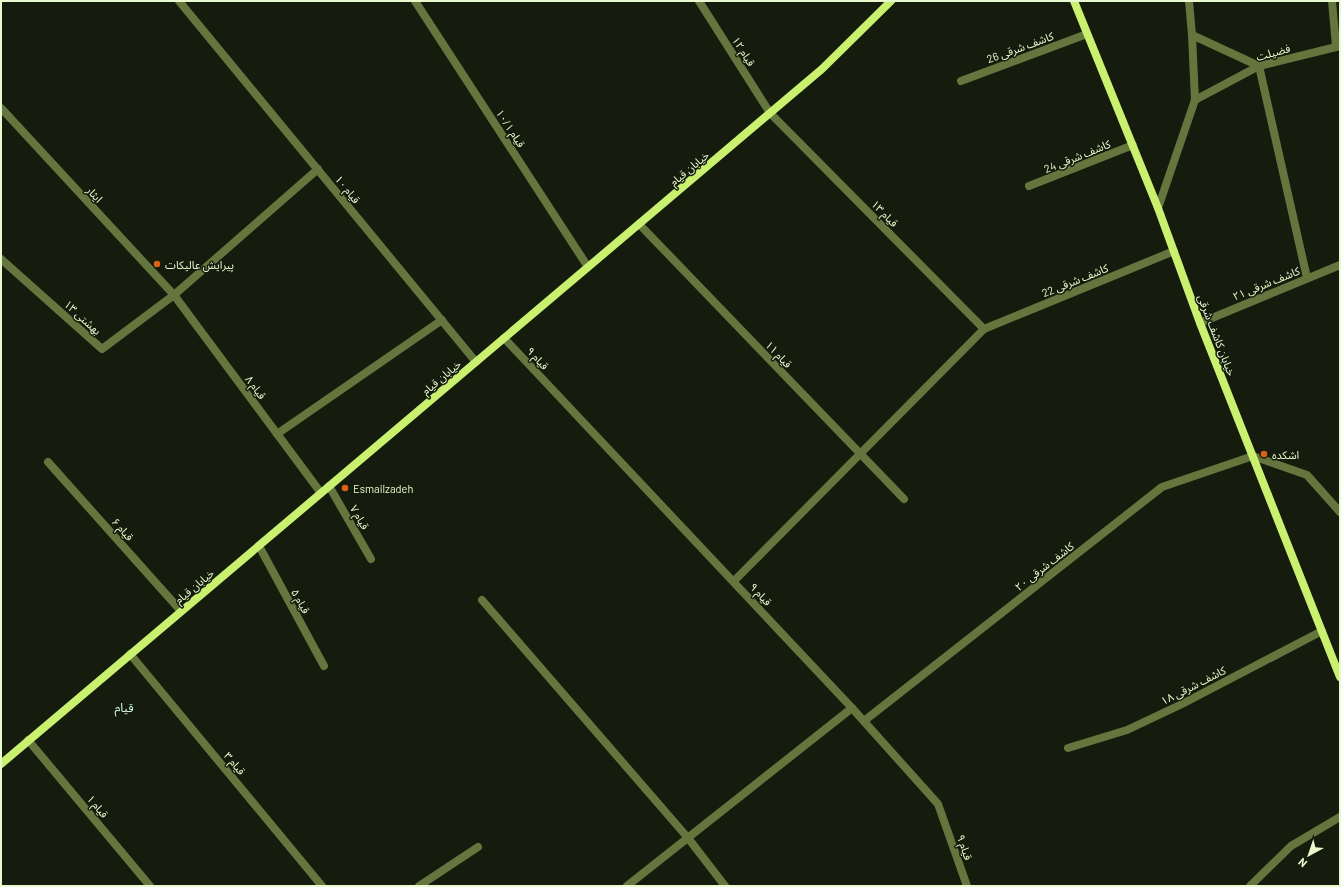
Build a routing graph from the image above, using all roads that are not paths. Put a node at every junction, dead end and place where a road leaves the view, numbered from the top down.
1 (179, 1) edge
2 (415, 1) edge
3 (699, 1) edge
4 (891, 1) edge
5 (1074, 1) edge
6 (1189, 1) edge
7 (1332, 1) edge
8 (1088, 34) junction
9 (1192, 35) junction
10 (1338, 46) edge
11 (1259, 66) junction
12 (961, 81) dead end
13 (1195, 100) junction
14 (1, 108) edge
15 (770, 113) junction
16 (1133, 146) junction
17 (318, 169) junction
18 (1030, 186) dead end
19 (1158, 208) junction
20 (639, 224) junction
21 (1174, 251) junction
22 (1, 259) edge
23 (1340, 265) edge
24 (588, 267) junction
25 (1307, 278) junction
26 (174, 295) junction
27 (442, 320) junction
28 (1200, 323) junction
29 (984, 329) junction
30 (504, 338) junction
31 (476, 362) junction
32 (277, 434) junction
33 (860, 454) junction
34 (1253, 456) junction
35 (48, 462) dead end
36 (329, 486) junction
37 (321, 493) junction
38 (904, 499) dead end
39 (1340, 512) edge
40 (259, 546) junction
41 (372, 559) dead end
42 (734, 581) junction
43 (482, 600) dead end
44 (181, 612) junction
45 (1322, 631) junction
46 (130, 654) junction
47 (324, 666) dead end
48 (1340, 677) edge
49 (852, 708) junction
50 (864, 721) junction
51 (28, 740) junction
52 (1068, 748) dead end
53 (1, 764) edge
54 (1340, 817) edge
55 (688, 838) junction
56 (478, 847) dead end
57 (150, 886) edge
58 (322, 886) edge
59 (419, 886) edge
60 (627, 886) edge
61 (725, 886) edge
62 (967, 886) edge
63 (1250, 886) edge

1 - 17 street, قیام ۱۰
2 - 24 street, قیام ۱۰/۱
3 - 15 street, قیام ۱۲
4 - 15 main road, خیابان قیام
5 - 8 main road, خیابان کاشف شرقی
6 - 9 street
7 - 10 street
8 - 12 street, کاشف شرقی 26
8 - 16 main road, خیابان کاشف شرقی
9 - 11 street
9 - 13 street
10 - 11 street, فضیلت
11 - 13 street, فضیلت
11 - 25 street
13 - 19 street
14 - 26 street, ایثار
15 - 20 main road, خیابان قیام
15 - 29 street, قیام ۱۳
16 - 18 street, کاشف شرقی 24
16 - 19 main road, خیابان کاشف شرقی
17 - 26 street
17 - 27 street, قیام ۱۰
19 - 21 main road, خیابان کاشف شرقی
20 - 24 main road, خیابان قیام
20 - 33 street, قیام ۱۱
21 - 28 main road, خیابان کاشف شرقی
21 - 29 street, کاشف شرقی 22
22 - 26 street, بهشتی ۱۳
23 - 25 street, کاشف شرقی ۲۱
24 - 30 main road, خیابان قیام
25 - 28 street, کاشف شرقی ۲۱
26 - 32 street, قیام ۸
27 - 31 street, قیام ۱۰
27 - 32 street
28 - 34 main road, خیابان کاشف شرقی
29 - 33 street
30 - 31 main road, خیابان قیام
30 - 42 street, قیام ۹
31 - 36 main road, خیابان قیام
32 - 37 street, قیام ۸
33 - 38 street, قیام ۱۱
33 - 42 street
34 - 39 street
34 - 45 main road, خیابان کاشف شرقی
34 - 50 street, کاشف شرقی ۲۰
35 - 44 street, قیام ۶
36 - 37 main road, خیابان قیام
36 - 41 street, قیام ۷
37 - 40 main road, خیابان قیام
40 - 44 main road, خیابان قیام
40 - 47 street, قیام ۵
42 - 49 street, قیام ۹
43 - 55 street
44 - 46 main road, خیابان قیام
45 - 48 main road, خیابان کاشف شرقی
45 - 52 street, کاشف شرقی ۱۸
46 - 51 main road, خیابان قیام
46 - 58 street, قیام ۳
49 - 50 street, قیام ۹
49 - 55 street
50 - 62 street, قیام ۹
51 - 53 main road, خیابان قیام
51 - 57 street, قیام ۱
54 - 63 street
55 - 60 street
55 - 61 street
56 - 59 street

